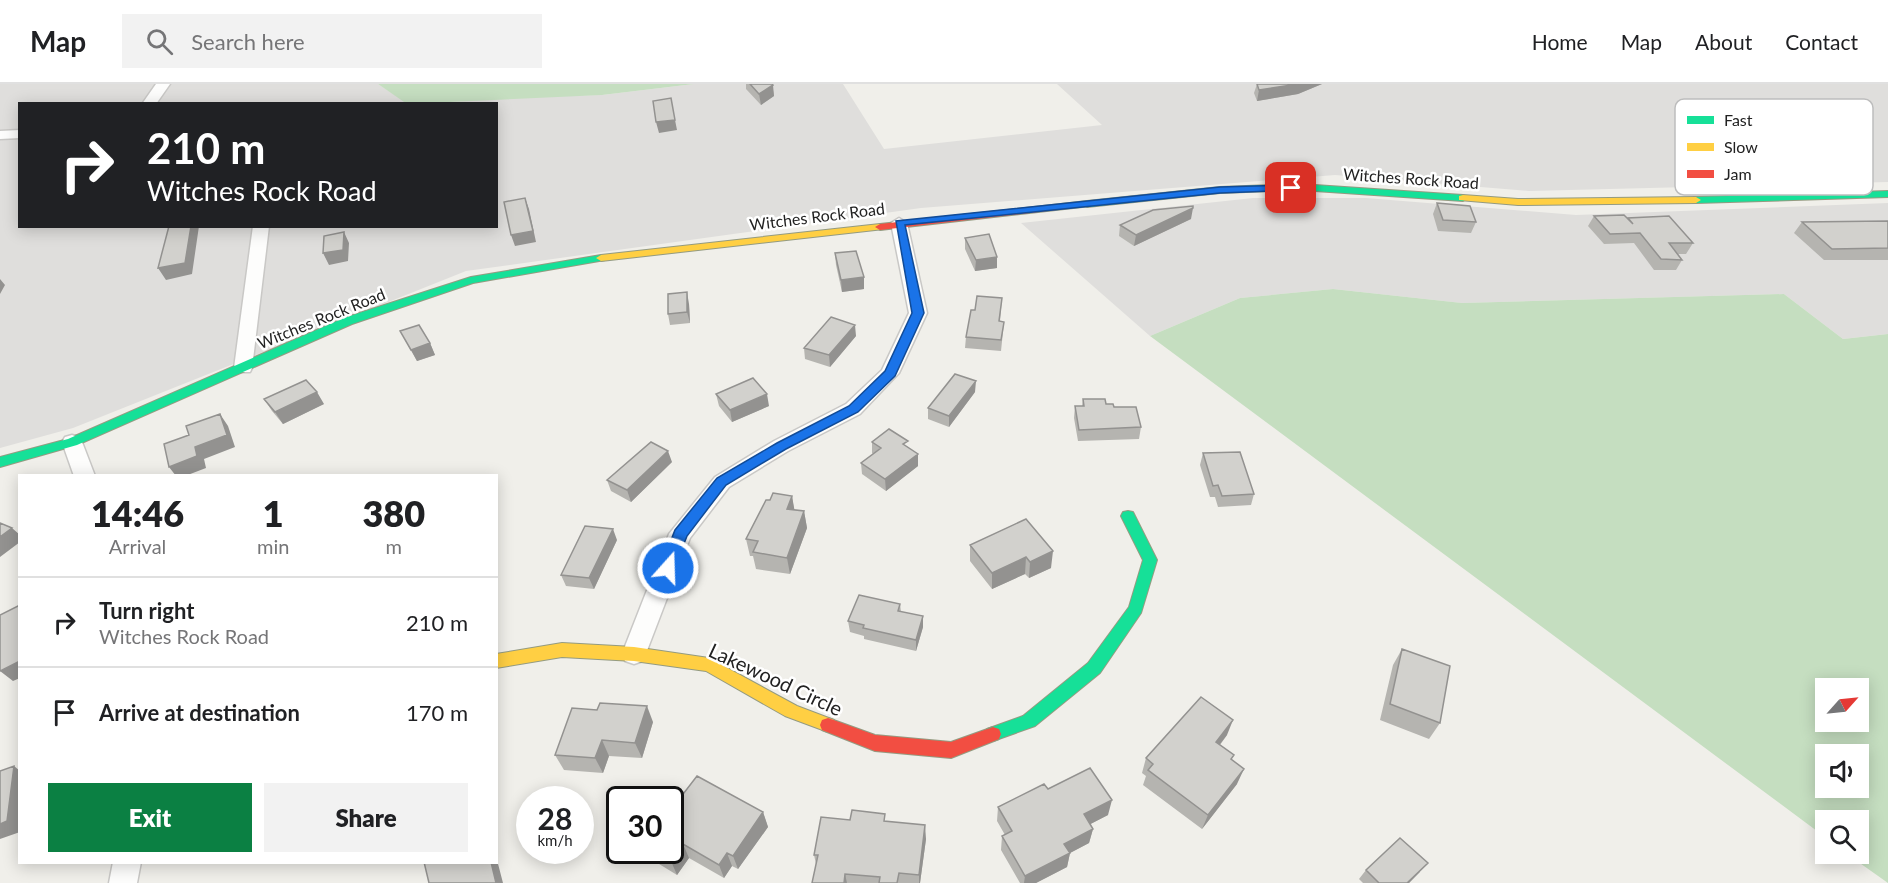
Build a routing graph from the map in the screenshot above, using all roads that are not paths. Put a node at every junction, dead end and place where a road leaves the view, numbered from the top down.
1 (163, 84) edge
2 (150, 102) edge
3 (18, 134) edge
4 (0, 135) edge
5 (1888, 194) edge
6 (1860, 195) edge
7 (1873, 195) edge
8 (899, 223) junction
9 (261, 228) edge
10 (243, 368) junction
11 (72, 442) junction
12 (0, 462) edge
13 (84, 474) edge
14 (1128, 516) dead end
15 (634, 654) junction
16 (498, 661) edge
17 (127, 864) edge
18 (123, 883) edge

1 - 2 street
3 - 4 street
5 - 7 street, Witches Rock Road
6 - 8 street, Witches Rock Road
8 - 10 street, Witches Rock Road
8 - 15 street
9 - 10 street
10 - 11 street, Witches Rock Road
11 - 12 street, Witches Rock Road
11 - 13 street
14 - 15 street, Lakewood Circle
15 - 16 street, Lakewood Circle
17 - 18 street

